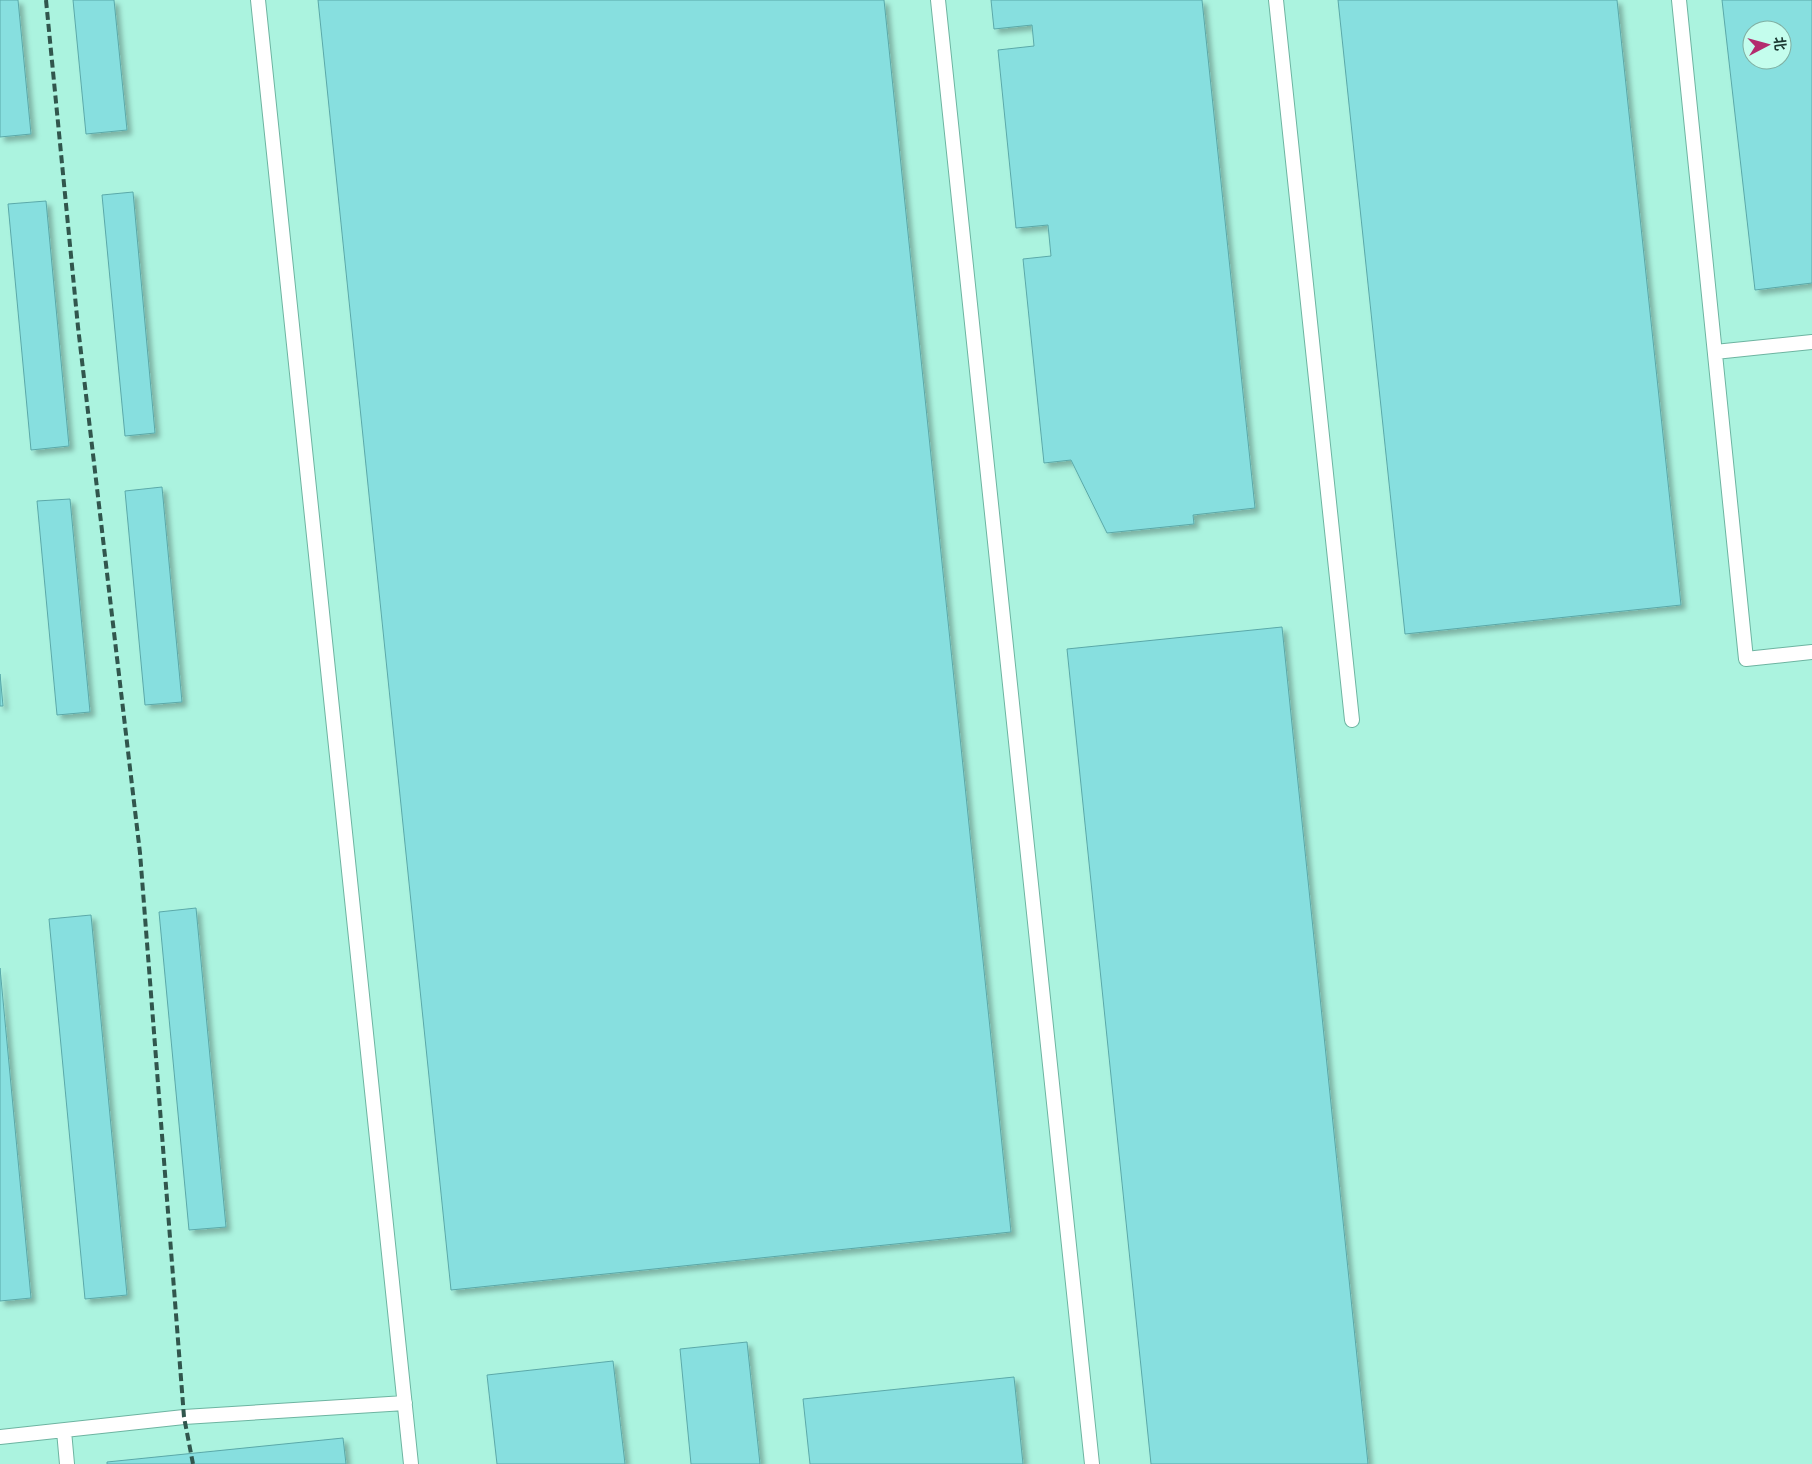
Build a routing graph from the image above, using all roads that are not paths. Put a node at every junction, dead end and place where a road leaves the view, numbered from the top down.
1 (258, 0) edge
2 (938, 0) edge
3 (1276, 0) edge
4 (1679, 0) edge
5 (1812, 342) edge
6 (1715, 352) junction
7 (1812, 652) edge
8 (1352, 720) dead end
9 (405, 1403) junction
10 (64, 1431) junction
11 (0, 1437) edge
12 (67, 1464) edge
13 (412, 1464) edge
14 (1092, 1464) edge

1 - 9 lane
2 - 14 lane
3 - 8 lane
4 - 6 lane
5 - 6 lane
6 - 7 lane
9 - 10 lane
9 - 13 lane
10 - 11 lane
10 - 12 lane

